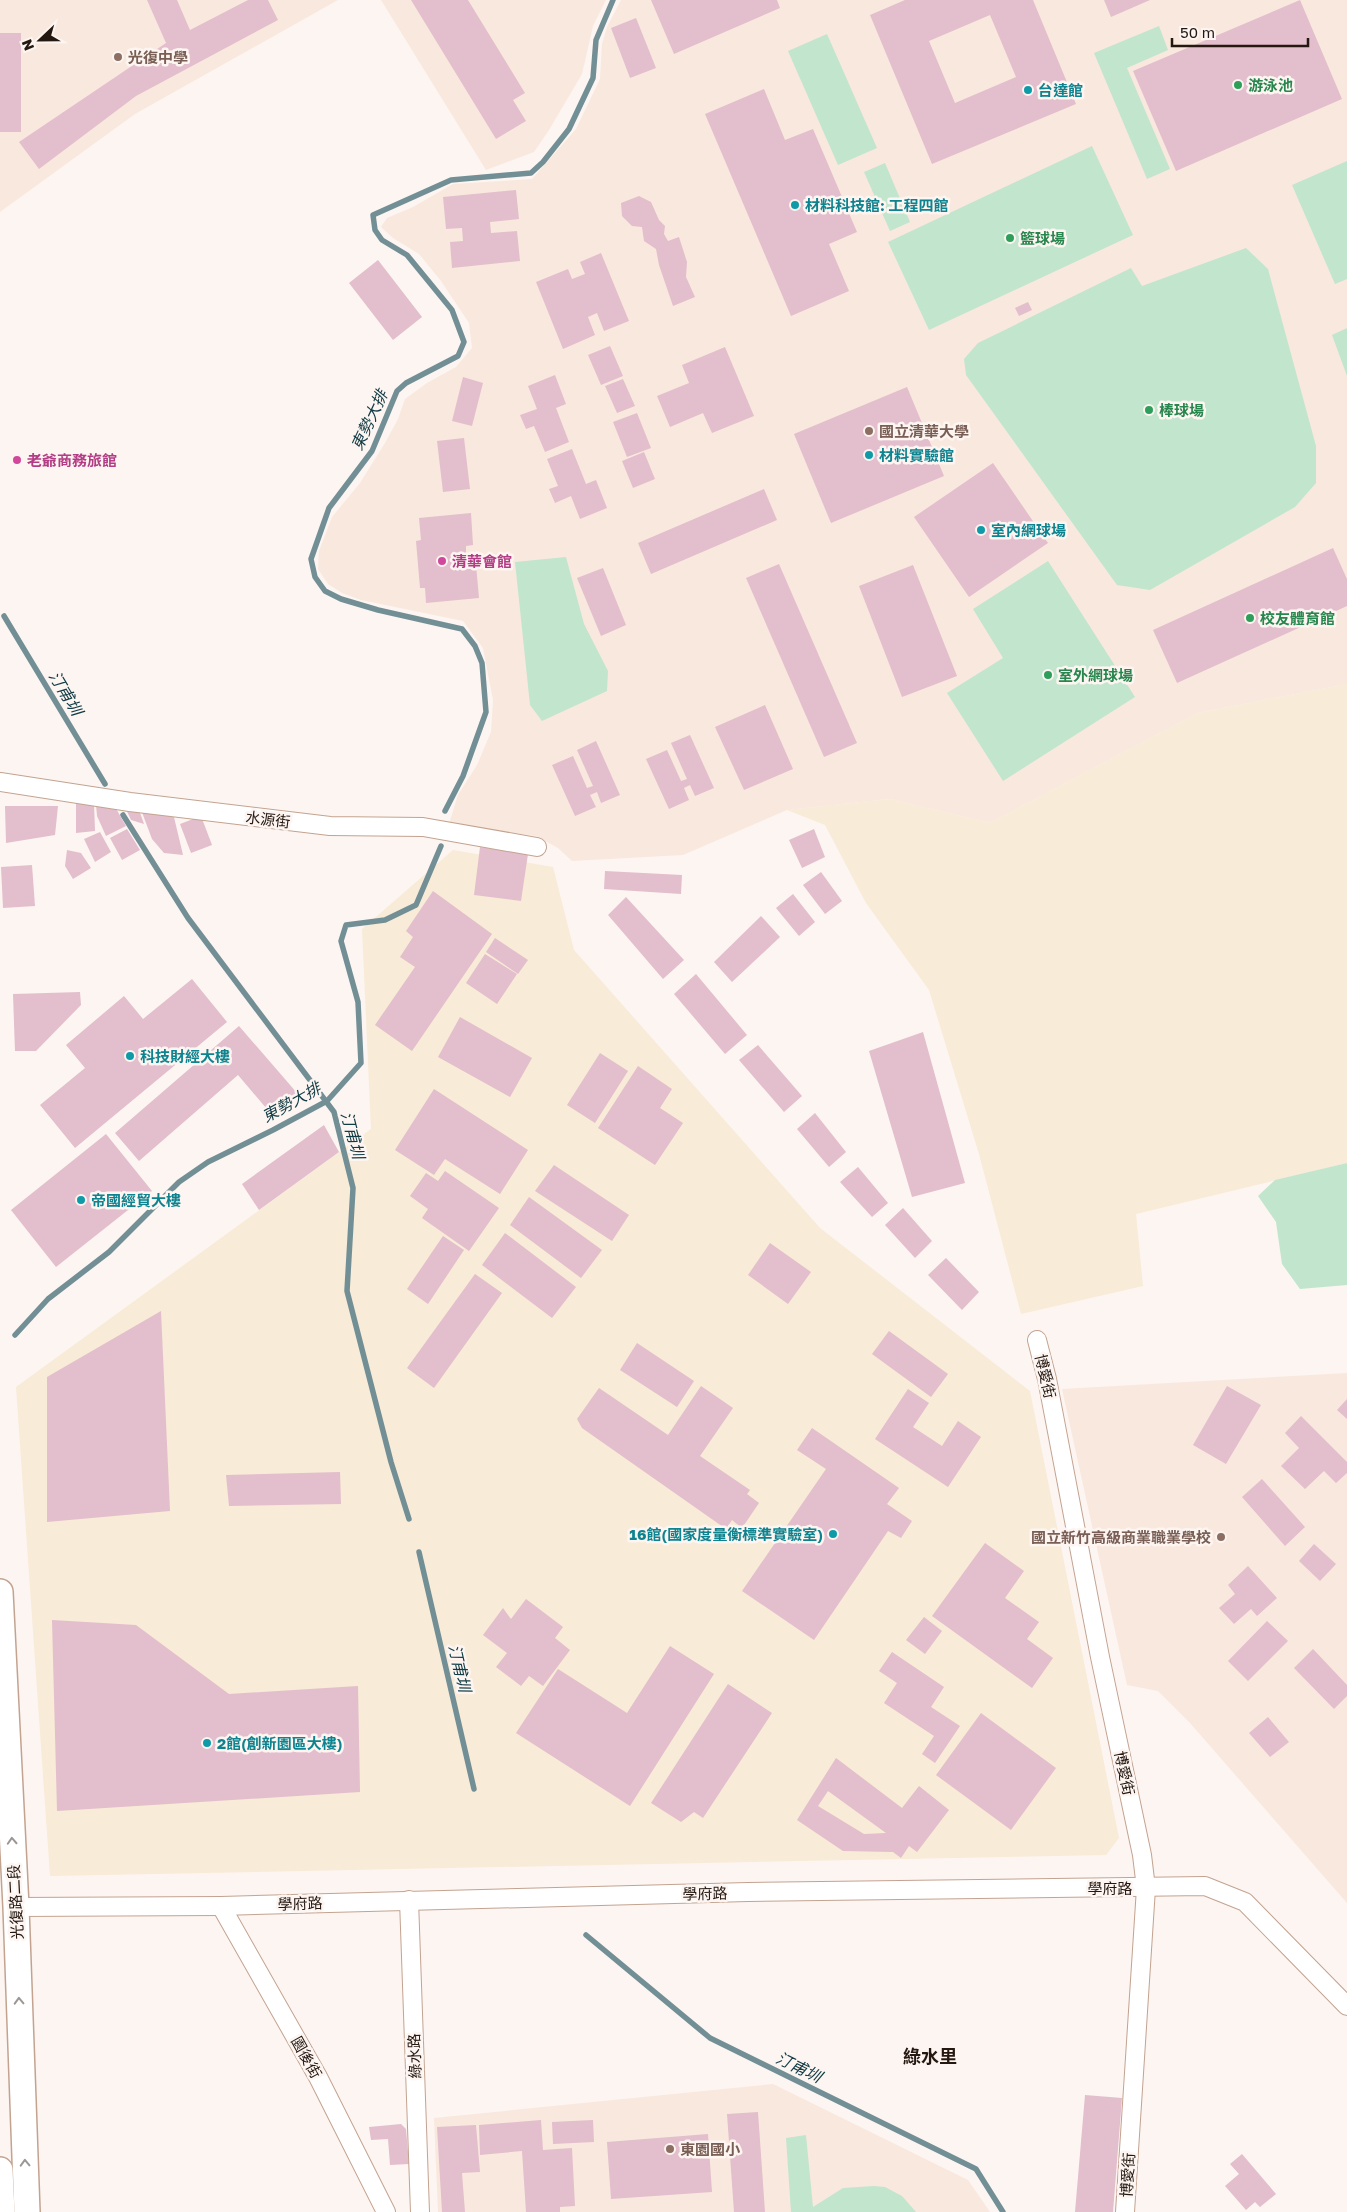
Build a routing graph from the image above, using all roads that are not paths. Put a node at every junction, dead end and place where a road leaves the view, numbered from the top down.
1 (0, 782) edge
2 (537, 846) dead end
3 (1037, 1340) dead end
4 (0, 1592) edge
5 (1146, 1888) junction
6 (409, 1900) junction
7 (221, 1906) junction
8 (16, 1907) junction
9 (1347, 2006) edge
10 (0, 2170) edge
11 (2, 2212) edge
12 (27, 2212) edge
13 (386, 2212) edge
14 (420, 2212) edge
15 (1125, 2212) edge

1 - 2 street, 水源街
3 - 5 street, 博愛街
8 -> 4 main road, 光復路二段
5 - 6 street, 學府路
5 - 9 street, 學府路
5 - 15 street, 博愛街
6 - 7 street, 學府路
6 - 14 street, 綠水路
7 - 8 street, 學府路
7 - 13 street, 園後街
12 -> 8 main road, 光復路二段
10 - 11 main road

